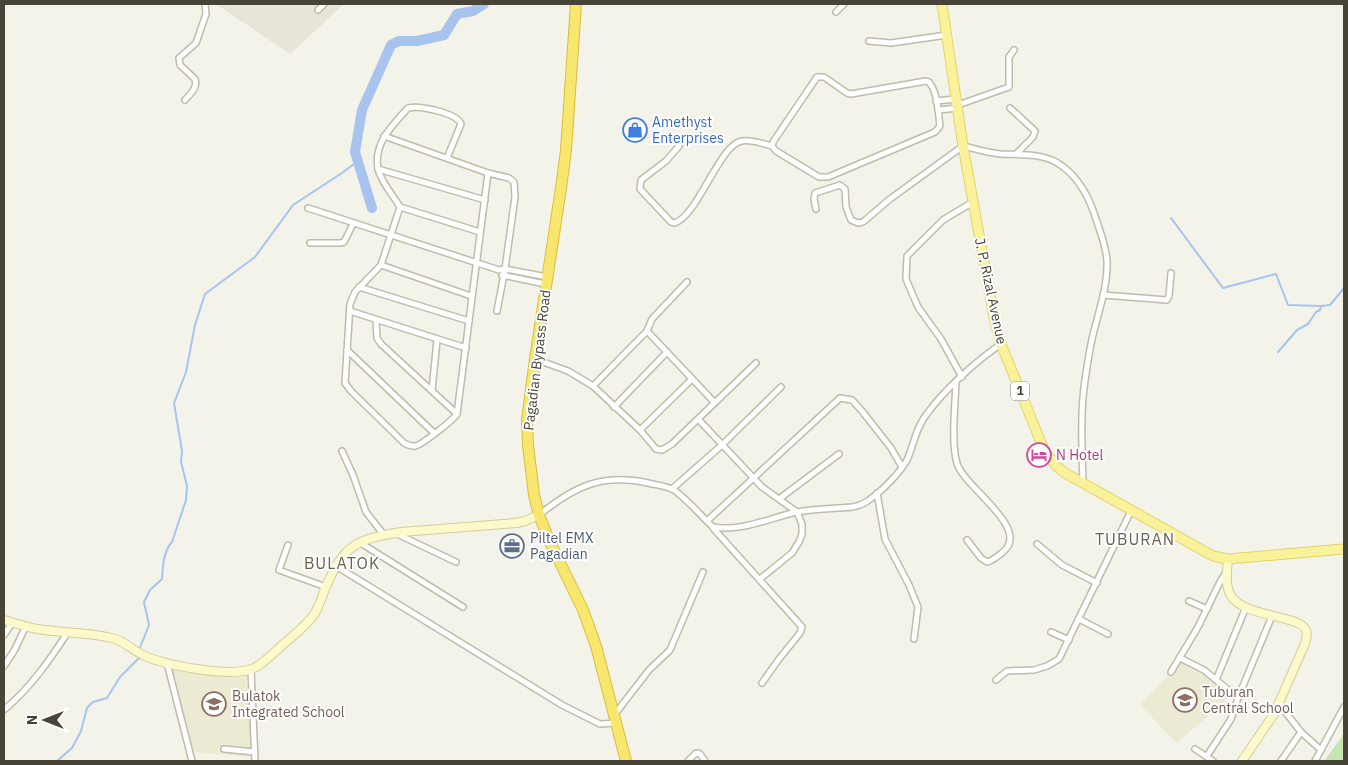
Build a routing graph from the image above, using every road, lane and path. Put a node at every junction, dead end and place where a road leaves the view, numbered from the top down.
1 (205, 4) edge
2 (324, 4) edge
3 (576, 4) edge
4 (844, 4) edge
5 (942, 4) edge
6 (318, 10) dead end
7 (836, 12) dead end
8 (947, 35) junction
9 (869, 41) dead end
10 (1014, 50) dead end
11 (185, 100) dead end
12 (936, 101) junction
13 (958, 104) junction
14 (1010, 108) dead end
15 (938, 110) junction
16 (384, 136) junction
17 (679, 146) dead end
18 (772, 146) junction
19 (963, 146) junction
20 (1017, 153) junction
21 (447, 158) junction
22 (378, 169) junction
23 (488, 173) junction
24 (485, 200) junction
25 (973, 202) junction
26 (400, 207) junction
27 (308, 208) dead end
28 (816, 209) dead end
29 (353, 224) junction
30 (480, 232) junction
31 (391, 236) junction
32 (310, 243) dead end
33 (475, 263) junction
34 (381, 265) junction
35 (502, 270) junction
36 (1171, 273) dead end
37 (503, 276) junction
38 (546, 280) junction
39 (687, 282) dead end
40 (359, 287) junction
41 (1103, 295) junction
42 (471, 296) junction
43 (350, 311) junction
44 (497, 311) dead end
45 (376, 321) junction
46 (469, 321) junction
47 (646, 331) junction
48 (438, 340) junction
49 (1001, 344) junction
50 (466, 348) junction
51 (347, 350) junction
52 (667, 352) junction
53 (534, 359) junction
54 (756, 363) dead end
55 (962, 377) junction
56 (692, 379) junction
57 (956, 382) junction
58 (593, 386) junction
59 (781, 387) dead end
60 (432, 390) junction
61 (715, 403) junction
62 (614, 407) junction
63 (457, 414) junction
64 (698, 419) junction
65 (640, 430) junction
66 (434, 434) junction
67 (722, 445) junction
68 (342, 451) dead end
69 (839, 454) dead end
70 (902, 467) junction
71 (753, 477) junction
72 (1083, 484) junction
73 (672, 489) junction
74 (877, 493) junction
75 (779, 499) junction
76 (797, 512) junction
77 (1131, 512) junction
78 (539, 515) junction
79 (707, 522) junction
80 (713, 527) junction
81 (395, 533) junction
82 (384, 535) junction
83 (967, 540) dead end
84 (359, 542) junction
85 (1037, 544) dead end
86 (288, 545) dead end
87 (1344, 549) edge
88 (1228, 559) junction
89 (456, 562) dead end
90 (336, 566) junction
91 (1227, 571) junction
92 (703, 572) dead end
93 (760, 579) junction
94 (1096, 583) junction
95 (326, 587) junction
96 (1189, 601) dead end
97 (463, 607) dead end
98 (1246, 607) junction
99 (1206, 609) junction
100 (1272, 616) junction
101 (1079, 619) junction
102 (4, 620) edge
103 (13, 622) junction
104 (26, 626) junction
105 (69, 632) junction
106 (1051, 632) dead end
107 (1108, 634) dead end
108 (4, 635) edge
109 (914, 639) dead end
110 (1069, 640) junction
111 (1180, 658) junction
112 (167, 663) junction
113 (4, 666) edge
114 (251, 670) junction
115 (1171, 672) dead end
116 (996, 680) dead end
117 (1216, 680) junction
118 (762, 683) dead end
119 (1238, 698) junction
120 (1279, 704) junction
121 (1344, 707) edge
122 (5, 709) dead end
123 (616, 718) junction
124 (1301, 732) junction
125 (224, 749) dead end
126 (1195, 749) dead end
127 (1322, 750) junction
128 (255, 752) junction
129 (1207, 756) junction
130 (192, 761) edge
131 (256, 761) edge
132 (626, 761) edge
133 (688, 761) edge
134 (705, 761) edge
135 (1213, 761) edge
136 (1242, 761) edge
137 (1281, 761) edge
138 (1315, 761) edge

1 - 11 street
2 - 6 street
3 - 38 highway, Pagadian Bypass Road
4 - 7 street
5 - 8 main road, J. P. Rizal Avenue / 1
8 - 9 street
8 - 13 main road, J. P. Rizal Avenue / 1
10 - 13 street
12 - 13 street
12 - 15 street
12 - 18 street
13 - 15 street
13 - 19 main road, J. P. Rizal Avenue / 1
14 - 20 street
15 - 18 street
16 - 21 street
16 - 21 street
16 - 22 street
17 - 18 street
19 - 20 street
19 - 25 main road, J. P. Rizal Avenue / 1
19 - 28 street
20 - 41 street
21 - 23 street
22 - 24 street
22 - 26 street
23 - 24 street
23 - 35 street
24 - 30 street
25 - 49 main road, J. P. Rizal Avenue / 1
25 - 55 street
26 - 30 street
26 - 31 street
27 - 29 street
29 - 31 street
29 - 32 street
30 - 33 street
31 - 33 street
31 - 34 street
33 - 35 street
33 - 42 street
34 - 40 street
34 - 42 street
35 - 37 street
35 - 38 street
36 - 41 street
37 - 38 street
37 - 44 street
38 - 53 highway, Pagadian Bypass Road
39 - 47 street
40 - 43 street
40 - 46 street
41 - 72 street
42 - 46 street
43 - 45 street
43 - 51 street
45 - 48 street
45 - 60 street
46 - 50 street
47 - 52 street
47 - 58 street
48 - 50 street
48 - 60 street
49 - 55 street
49 - 72 main road, J. P. Rizal Avenue / 1
50 - 63 street
51 - 66 street
51 - 66 street
52 - 56 street
52 - 62 street
53 - 58 street
53 - 78 highway, Pagadian Bypass Road
54 - 61 street
55 - 57 street
56 - 61 street
56 - 65 street
57 - 70 street
57 - 83 street
58 - 62 street
59 - 67 street
60 - 63 street
61 - 64 street
62 - 65 street
63 - 66 street
64 - 65 street
64 - 67 street
67 - 71 street
67 - 73 street
68 - 82 street
69 - 75 street
70 - 71 street
70 - 74 street
71 - 75 street
71 - 79 street
72 - 77 main road, J. P. Rizal Avenue / 1
73 - 78 street
73 - 79 street
74 - 76 street
74 - 109 street
75 - 76 street
76 - 80 street
76 - 93 street
77 - 88 main road, J. P. Rizal Avenue / 1
77 - 94 street
78 - 81 street
78 - 123 highway, Pagadian Bypass Road
79 - 80 street
80 - 93 street
81 - 82 street
81 - 89 street
82 - 84 street
84 - 90 street
84 - 97 street
85 - 94 street
86 - 95 street
87 - 88 main road, J. P. Rizal Avenue / 1
88 - 91 street
90 - 95 street
90 - 123 street
91 - 98 street
91 - 99 street
92 - 123 street
93 - 118 street
94 - 101 street
95 - 114 street
96 - 99 street
98 - 100 street
98 - 117 street
99 - 111 street
100 - 119 street
100 - 120 street
101 - 107 street
101 - 110 street
102 - 103 street
103 - 104 street
103 - 108 street
104 - 105 street
104 - 113 street
105 - 112 street
105 - 122 street
106 - 110 street
110 - 116 street
111 - 115 street
111 - 117 street
112 - 114 street
112 - 130 street
114 - 128 street
117 - 119 street
119 - 129 street
120 - 124 street
120 - 136 street
121 - 127 street
123 - 132 highway, Pagadian Bypass Road
124 - 127 street
124 - 137 street
125 - 128 street
126 - 129 street
127 - 138 street
128 - 131 street
129 - 135 street
133 - 134 street

